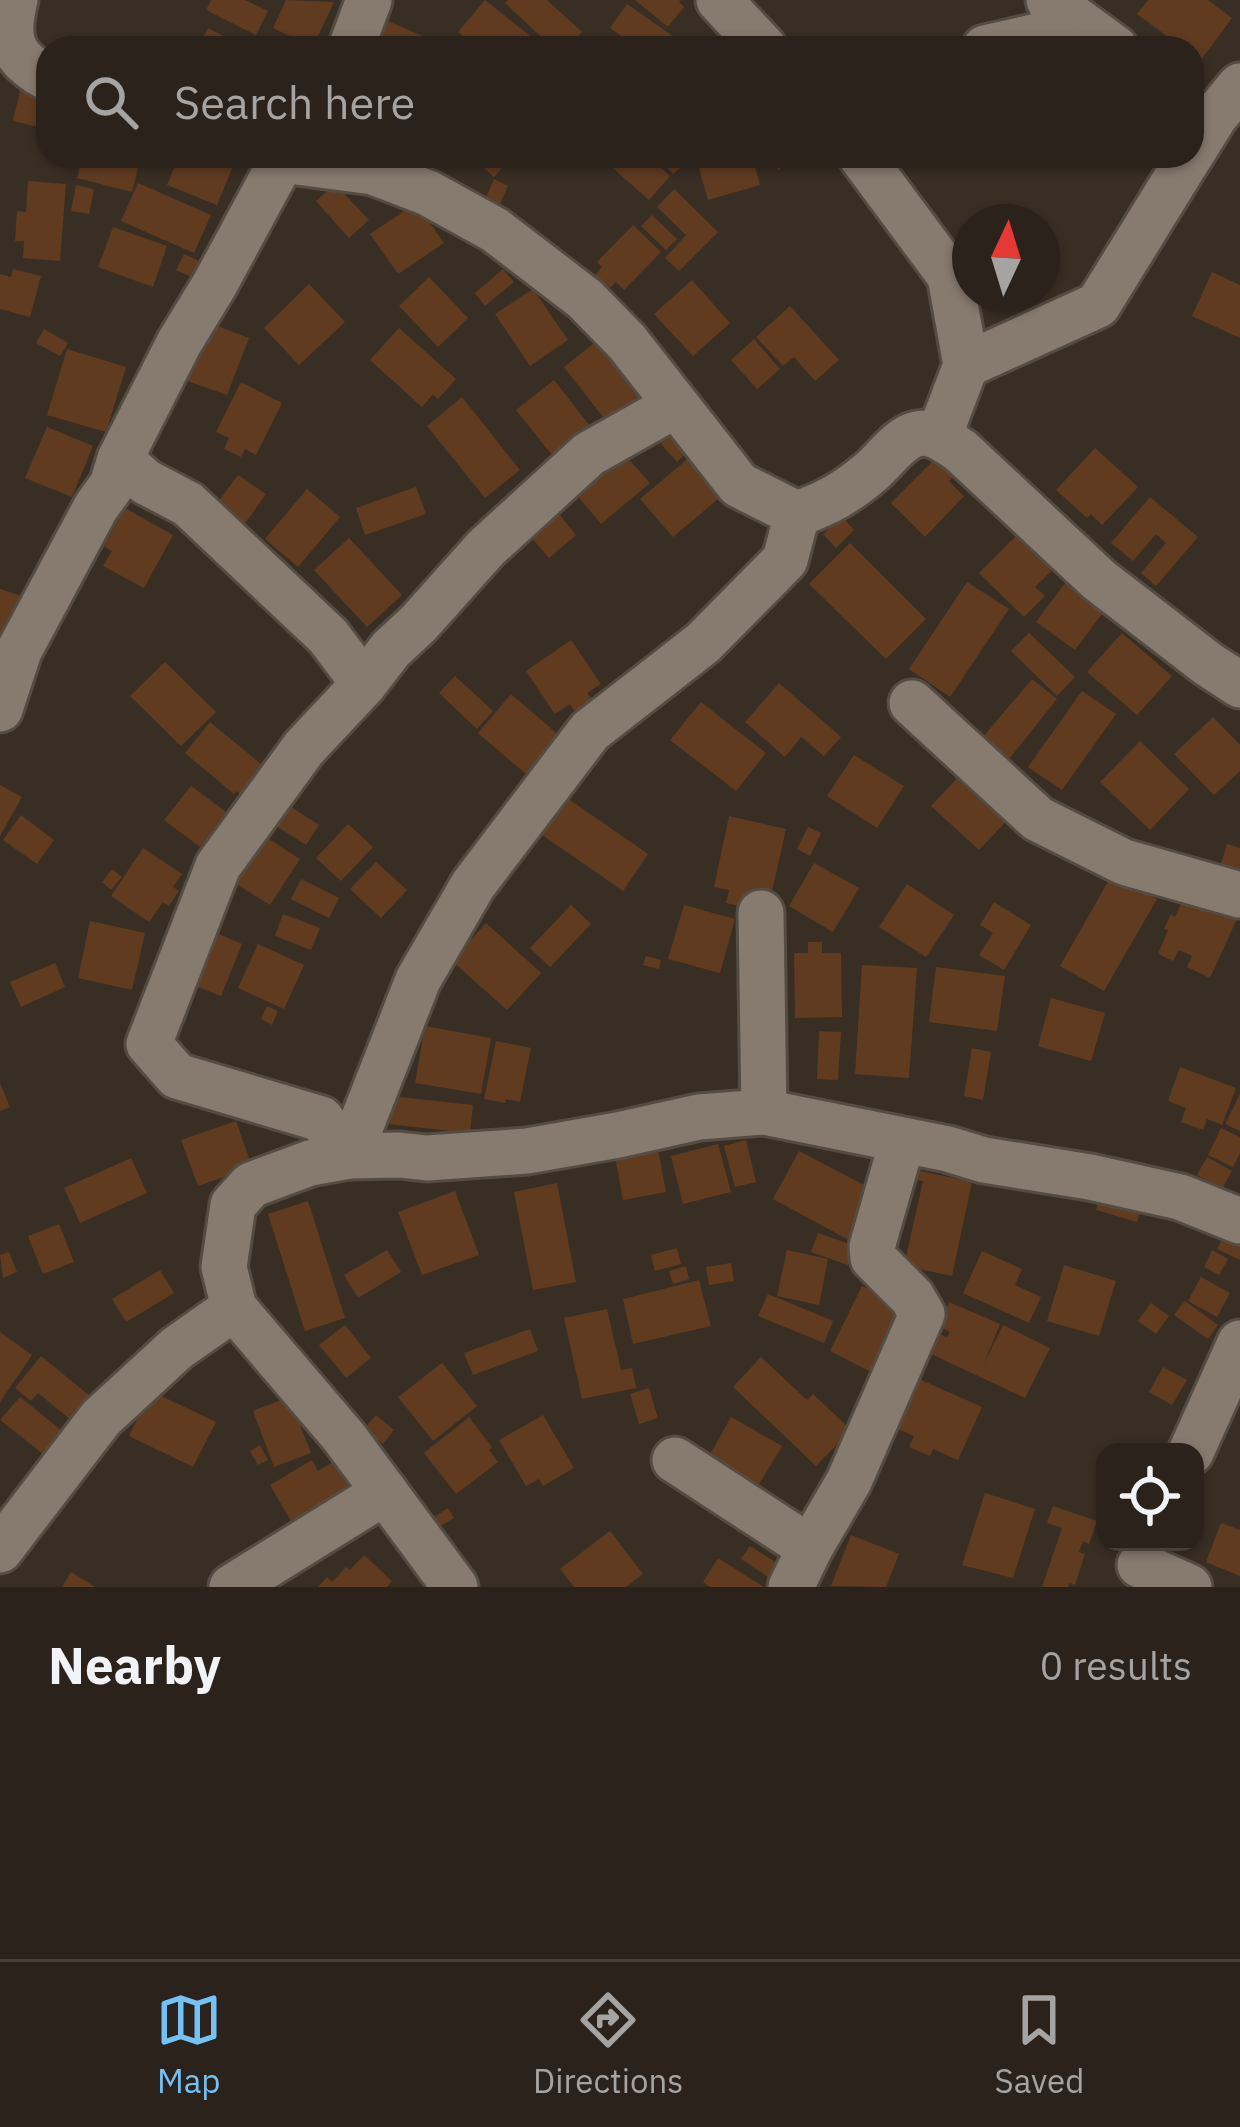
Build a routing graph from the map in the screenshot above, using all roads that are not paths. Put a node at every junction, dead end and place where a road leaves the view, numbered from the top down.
1 (15, 0) edge
2 (369, 0) edge
3 (719, 0) edge
4 (1056, 5) edge
5 (356, 36) edge
6 (753, 36) edge
7 (1038, 36) edge
8 (1099, 36) edge
9 (25, 69) edge
10 (287, 168) edge
11 (348, 168) edge
12 (870, 168) edge
13 (1184, 168) edge
14 (966, 365) junction
15 (676, 406) junction
16 (939, 436) junction
17 (120, 460) junction
18 (796, 514) junction
19 (364, 683) junction
20 (1240, 685) edge
21 (912, 704) dead end
22 (0, 710) edge
23 (1240, 896) edge
24 (761, 913) dead end
25 (764, 1112) junction
26 (902, 1142) junction
27 (349, 1156) junction
28 (1240, 1221) edge
29 (235, 1307) junction
30 (1240, 1342) edge
31 (1195, 1443) edge
32 (675, 1460) dead end
33 (385, 1492) junction
34 (0, 1550) edge
35 (1140, 1565) edge
36 (800, 1568) edge
37 (232, 1587) edge
38 (455, 1587) edge
39 (1189, 1587) edge

1 - 9 street
2 - 5 street
3 - 6 street
4 - 7 street
4 - 8 street
10 - 17 street
11 - 15 street
12 - 14 street
13 - 14 street
14 - 16 street
15 - 18 street
15 - 19 street
16 - 18 street
16 - 20 street
17 - 19 street
17 - 22 street
18 - 27 street
19 - 27 street
21 - 23 street
24 - 25 street
25 - 26 street
25 - 27 street
26 - 28 street
26 - 36 street
27 - 29 street
29 - 33 street
29 - 34 street
30 - 31 street
32 - 36 street
33 - 37 street
33 - 38 street
35 - 39 street

